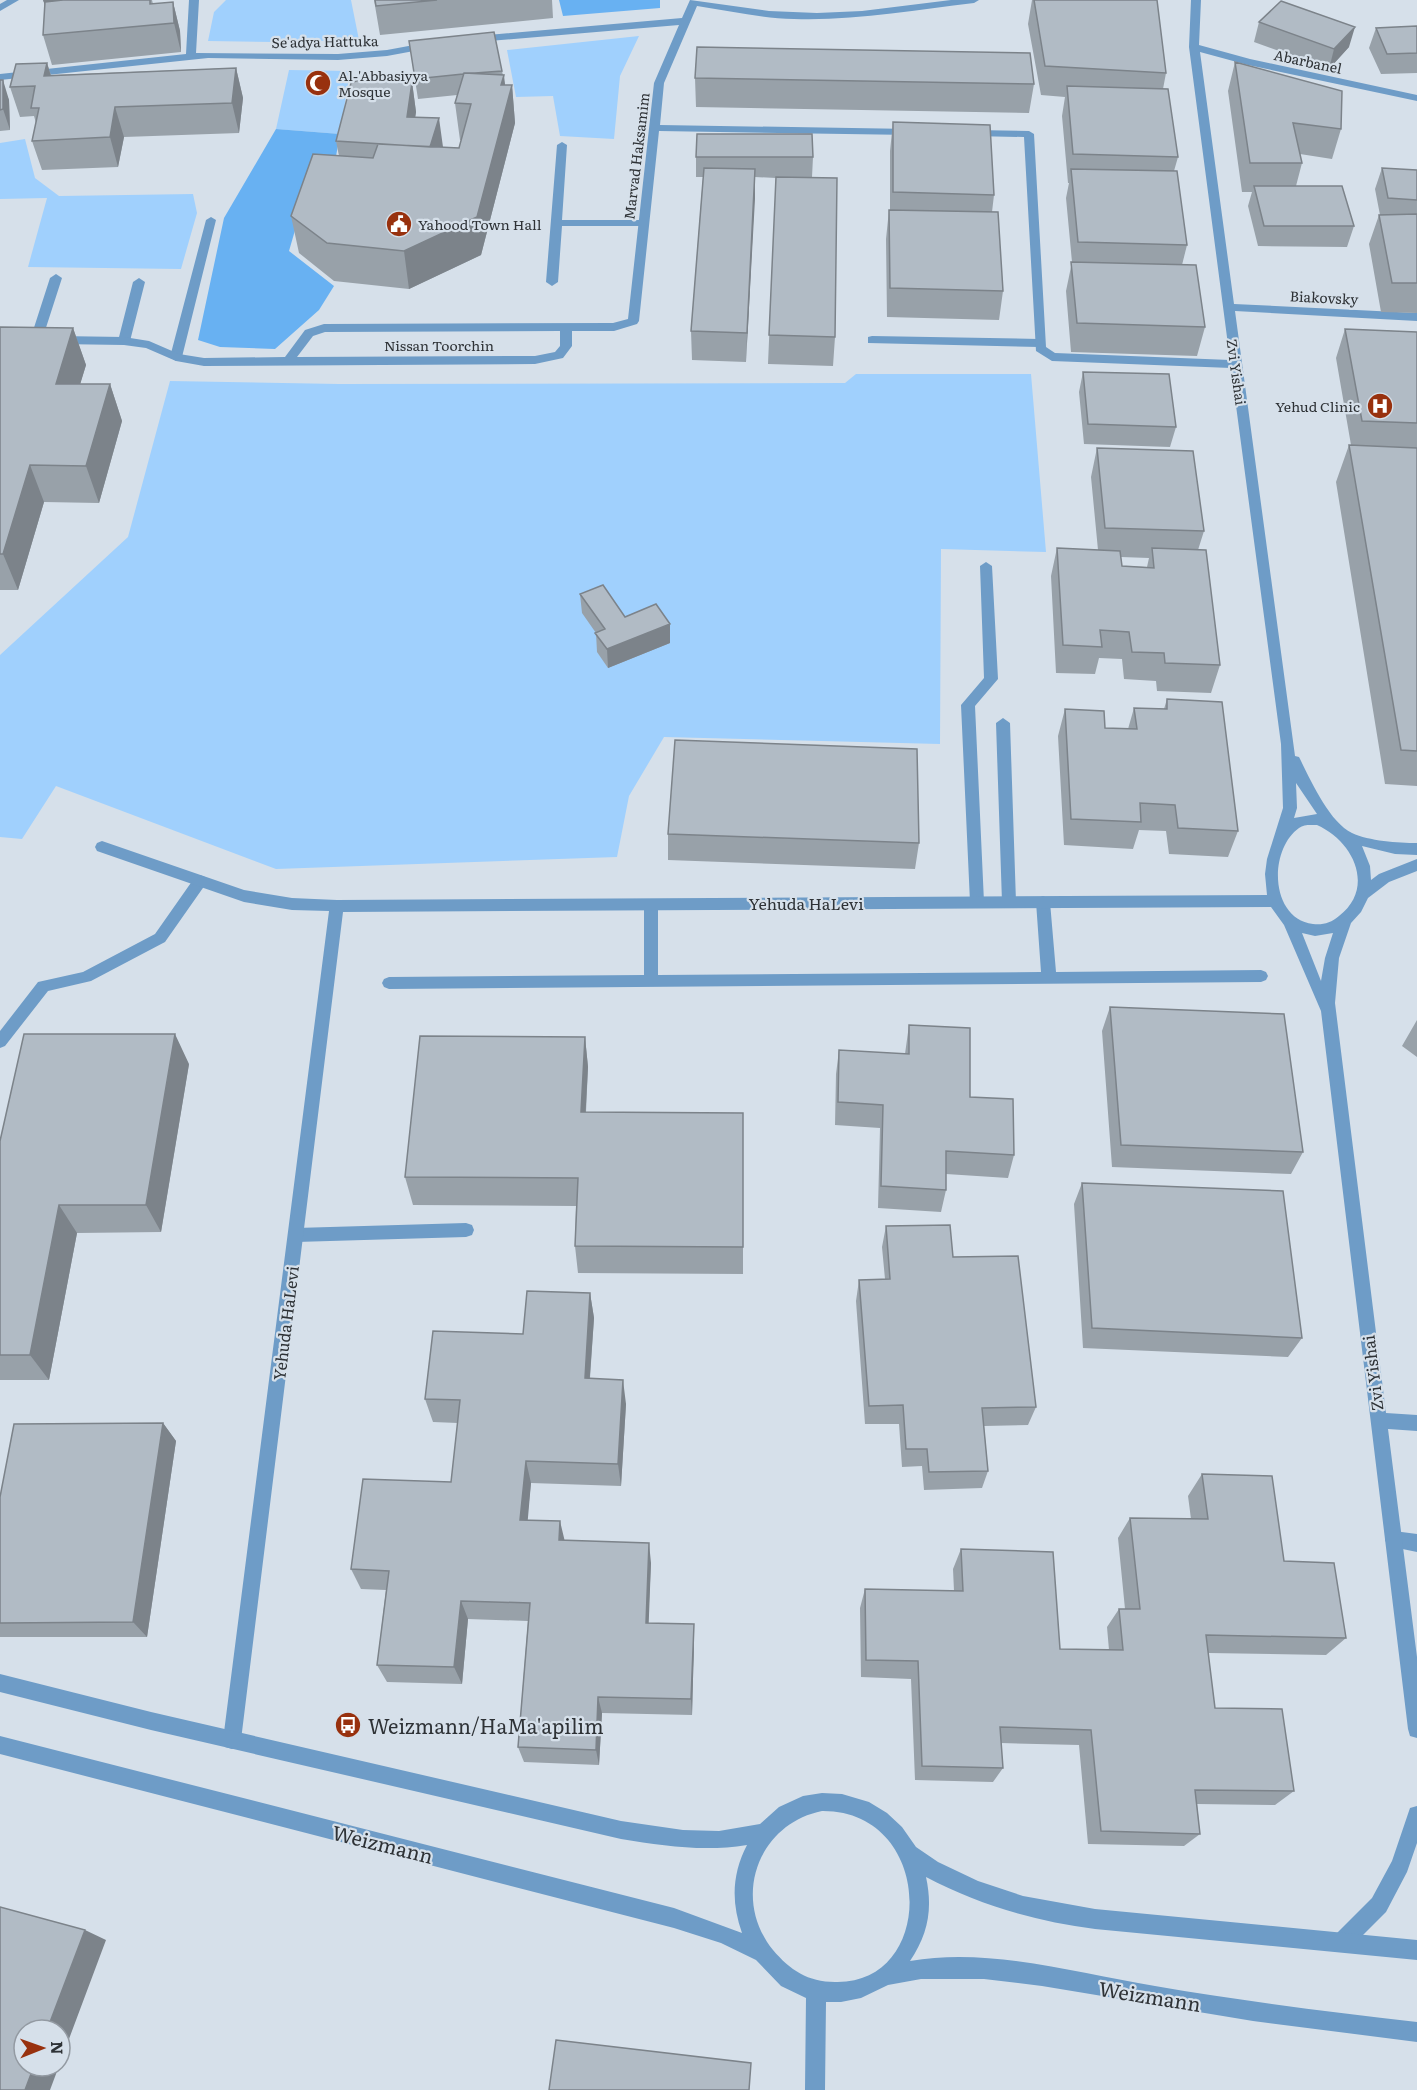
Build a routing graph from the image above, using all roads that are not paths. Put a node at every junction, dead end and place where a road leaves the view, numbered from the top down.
1 (14, 0) edge
2 (194, 0) edge
3 (974, 0) edge
4 (1196, 0) edge
5 (694, 2) edge
6 (0, 8) edge
7 (686, 21) junction
8 (470, 39) edge
9 (441, 43) edge
10 (1194, 46) junction
11 (191, 57) junction
12 (0, 77) edge
13 (1417, 98) edge
14 (653, 128) junction
15 (924, 132) edge
16 (959, 133) edge
17 (562, 145) dead end
18 (211, 220) dead end
19 (556, 223) junction
20 (643, 223) junction
21 (56, 278) dead end
22 (139, 282) dead end
23 (552, 282) dead end
24 (1228, 307) junction
25 (1417, 317) edge
26 (633, 321) joint
27 (566, 327) junction
28 (872, 340) dead end
29 (124, 341) junction
30 (1039, 343) junction
31 (176, 357) junction
32 (288, 361) junction
33 (1236, 364) junction
34 (986, 566) dead end
35 (1003, 723) dead end
36 (1288, 744) junction
37 (1332, 824) junction
38 (1282, 838) junction
39 (1350, 838) junction
40 (102, 847) dead end
41 (1417, 849) edge
42 (1417, 865) edge
43 (200, 881) junction
44 (1362, 894) junction
45 (1276, 901) junction
46 (977, 902) junction
47 (1010, 902) junction
48 (1043, 902) junction
49 (651, 904) junction
50 (337, 906) junction
51 (1345, 921) junction
52 (1290, 922) junction
53 (1262, 976) dead end
54 (1049, 978) junction
55 (651, 981) junction
56 (390, 983) dead end
57 (1328, 1017) junction
58 (0, 1042) edge
59 (466, 1230) dead end
60 (296, 1235) junction
61 (1378, 1420) junction
62 (1417, 1424) edge
63 (1394, 1540) junction
64 (1417, 1543) edge
65 (0, 1683) edge
66 (1417, 1729) edge
67 (232, 1740) junction
68 (0, 1745) edge
69 (1417, 1815) edge
70 (766, 1833) junction
71 (910, 1855) junction
72 (1342, 1942) junction
73 (1417, 1950) edge
74 (763, 1953) junction
75 (883, 1977) junction
76 (816, 1992) junction
77 (1416, 2030) edge
78 (815, 2090) edge

1 - 6 street
2 - 11 street
3 - 5 street
4 - 10 street, Zvi Yishai
5 - 7 street, Marvad Haksamim
7 - 8 street
7 - 14 street, Marvad Haksamim
9 - 11 street, Se'adya Hattuka
10 - 13 street, Abarbanel
10 - 24 street, Zvi Yishai
11 - 12 street, Se'adya Hattuka
14 - 15 street
14 - 20 street, Marvad Haksamim
16 - 30 street
17 - 19 street
18 - 31 street
19 - 20 street
19 - 23 street
20 - 26 street, Marvad Haksamim
21 - 29 street, Nissan Toorchin
22 - 29 street
24 - 25 street, Biakovsky
24 - 33 street, Zvi Yishai
26 - 27 street, Nissan Toorchin
27 - 32 street, Nissan Toorchin
27 - 32 street, Nissan Toorchin
28 - 30 street
29 - 31 street, Nissan Toorchin
30 - 33 street
31 - 32 street, Nissan Toorchin
33 - 36 street, Zvi Yishai
34 - 46 street
35 - 47 street
36 - 37 street, Zvi Yishai
36 - 38 street, Zvi Yishai
37 - 38 street
37 - 39 street
38 - 45 street
39 - 41 street
39 - 44 street
40 - 43 street, Yehuda HaLevi
42 - 44 street
43 - 50 street, Yehuda HaLevi
43 - 58 street
44 - 51 street
45 - 48 street, Yehuda HaLevi
45 - 52 street
46 - 47 street, Yehuda HaLevi
46 - 49 street, Yehuda HaLevi
47 - 48 street, Yehuda HaLevi
48 - 54 street
49 - 50 street, Yehuda HaLevi
49 - 55 street
50 - 60 street, Yehuda HaLevi
51 - 52 street
51 - 57 street, Zvi Yishai
52 - 57 street, Zvi Yishai
53 - 54 street
54 - 55 street
55 - 56 street
57 - 61 street, Zvi Yishai
59 - 60 street
60 - 67 street, Yehuda HaLevi
61 - 62 street
61 - 63 street, Zvi Yishai
63 - 64 street
63 - 66 street, Zvi Yishai
65 - 67 street
67 - 70 street
68 - 74 street, Weizmann
69 - 72 street
70 - 71 street
70 - 74 street
71 - 72 street
71 - 75 street
72 - 73 street
74 - 76 street
75 - 76 street
75 - 77 street, Weizmann
76 - 78 street

